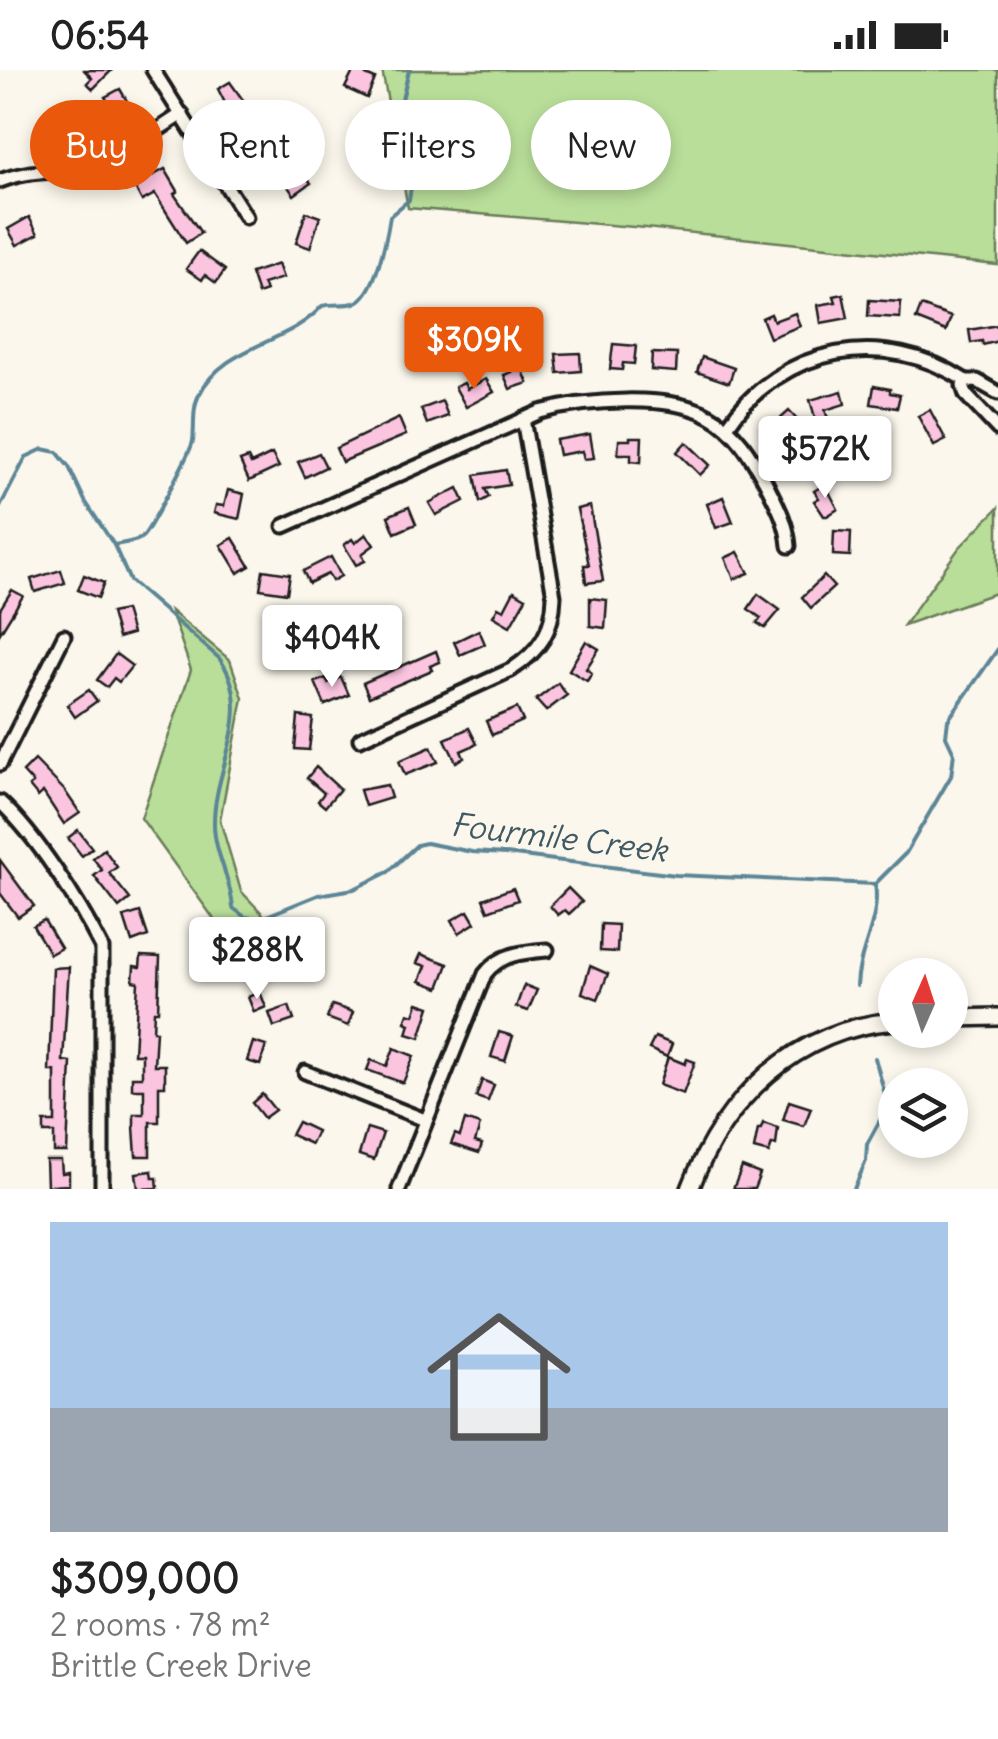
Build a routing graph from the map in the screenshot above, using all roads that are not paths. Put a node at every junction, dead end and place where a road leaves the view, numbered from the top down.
1 (153, 70) edge
2 (182, 114) junction
3 (0, 180) edge
4 (246, 218) dead end
5 (966, 381) junction
6 (998, 393) edge
7 (523, 420) junction
8 (727, 427) junction
9 (998, 429) edge
10 (284, 526) dead end
11 (789, 546) dead end
12 (64, 636) dead end
13 (360, 739) dead end
14 (0, 764) edge
15 (0, 802) edge
16 (547, 950) dead end
17 (998, 1017) edge
18 (968, 1018) edge
19 (878, 1023) edge
20 (305, 1072) dead end
21 (426, 1120) junction
22 (102, 1189) edge
23 (398, 1189) edge
24 (690, 1189) edge

1 - 2 street
2 - 3 street
2 - 4 street
5 - 6 street
5 - 8 street
5 - 9 street
7 - 8 street
7 - 10 street
7 - 13 street
8 - 11 street
12 - 14 street
15 - 22 street
16 - 21 street
17 - 18 main road
19 - 24 main road
20 - 21 street
21 - 23 street

